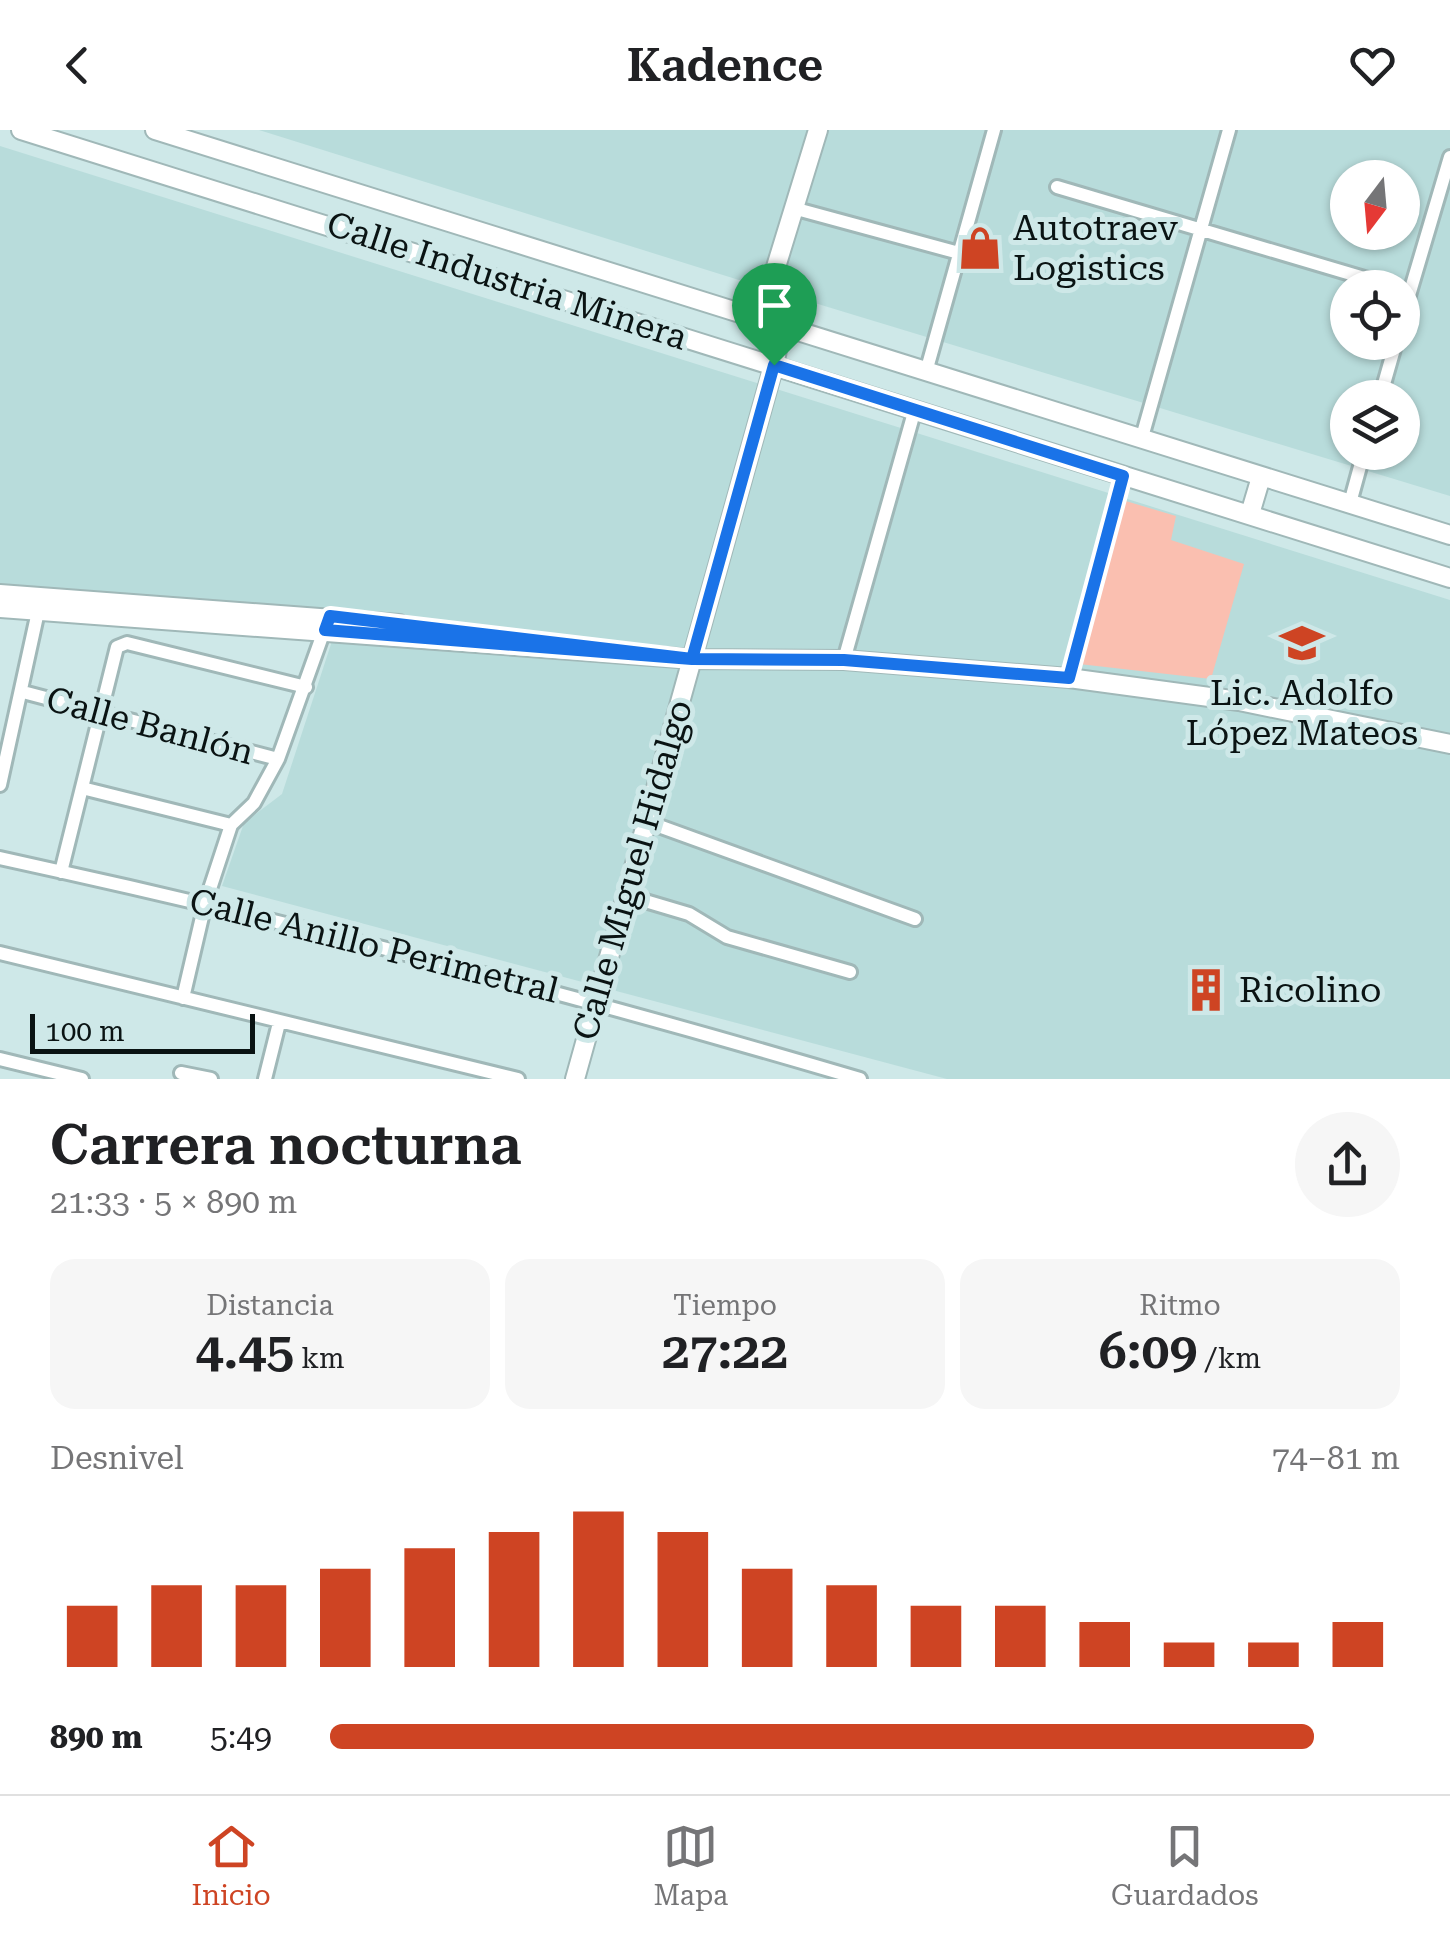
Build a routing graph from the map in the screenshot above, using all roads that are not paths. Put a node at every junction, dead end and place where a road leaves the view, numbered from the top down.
1 (21, 130) edge
2 (155, 130) edge
3 (818, 130) edge
4 (994, 130) edge
5 (1229, 130) edge
6 (1450, 157) edge
7 (1056, 187) dead end
8 (793, 208) junction
9 (1202, 229) junction
10 (960, 253) junction
11 (1340, 270) edge
12 (1411, 270) edge
13 (760, 319) junction
14 (774, 365) junction
15 (926, 372) junction
16 (915, 409) junction
17 (1142, 437) junction
18 (1359, 470) edge
19 (1123, 476) junction
20 (1261, 477) junction
21 (1350, 503) junction
22 (1250, 514) junction
23 (1450, 535) edge
24 (1450, 578) edge
25 (0, 594) edge
26 (40, 604) junction
27 (0, 608) edge
28 (327, 623) junction
29 (692, 659) junction
30 (844, 660) junction
31 (1069, 678) junction
32 (306, 687) junction
33 (23, 692) junction
34 (101, 713) junction
35 (1450, 744) edge
36 (278, 759) junction
37 (0, 785) edge
38 (82, 788) junction
39 (645, 821) junction
40 (231, 825) junction
41 (0, 858) edge
42 (61, 872) junction
43 (625, 895) junction
44 (205, 904) junction
45 (914, 919) dead end
46 (0, 953) edge
47 (850, 972) dead end
48 (183, 998) junction
49 (596, 1002) junction
50 (279, 1023) junction
51 (0, 1059) edge
52 (181, 1072) dead end
53 (82, 1079) edge
54 (211, 1079) edge
55 (265, 1079) edge
56 (518, 1079) edge
57 (575, 1079) edge
58 (860, 1079) edge

1 - 14 main road, Calle Industria Minera
2 - 13 main road, Calle Industria Minera
3 - 8 main road
4 - 10 street
5 - 9 street
6 - 12 street
7 - 9 street
8 - 10 street
8 - 13 main road
9 - 11 street
9 - 17 street
10 - 15 street
13 - 14 main road
13 - 15 main road, Calle Industria Minera
14 - 16 main road, Calle Industria Minera
14 - 29 main road, Calle Miguel Hidalgo
15 - 17 main road, Calle Industria Minera
16 - 19 main road, Calle Industria Minera
16 - 30 street
17 - 20 main road, Calle Industria Minera
18 - 21 street
19 - 22 main road, Calle Industria Minera
19 - 31 street
20 - 21 main road, Calle Industria Minera
20 - 22 main road
21 - 23 main road, Calle Industria Minera
22 - 24 main road, Calle Industria Minera
25 - 26 main road
26 - 27 main road
26 - 28 main road
26 - 33 street
28 - 29 main road
28 - 32 street
29 - 30 main road
29 - 39 main road, Calle Miguel Hidalgo
30 - 31 main road
31 - 35 main road
32 - 34 street
32 - 36 street
33 - 34 street, Calle Banlón
33 - 37 street
34 - 36 street, Calle Banlón
34 - 38 street
36 - 40 street
38 - 40 street
38 - 42 street
39 - 43 main road, Calle Miguel Hidalgo
39 - 45 street
40 - 44 street
41 - 42 street, Calle Anillo Perimetral
42 - 44 street, Calle Anillo Perimetral
43 - 47 street
43 - 49 main road, Calle Miguel Hidalgo
44 - 48 street
44 - 49 street, Calle Anillo Perimetral
46 - 48 street
48 - 50 street
49 - 57 main road, Calle Miguel Hidalgo
49 - 58 street, Calle Anillo Perimetral
50 - 55 street
50 - 56 street
51 - 53 street
52 - 54 street

